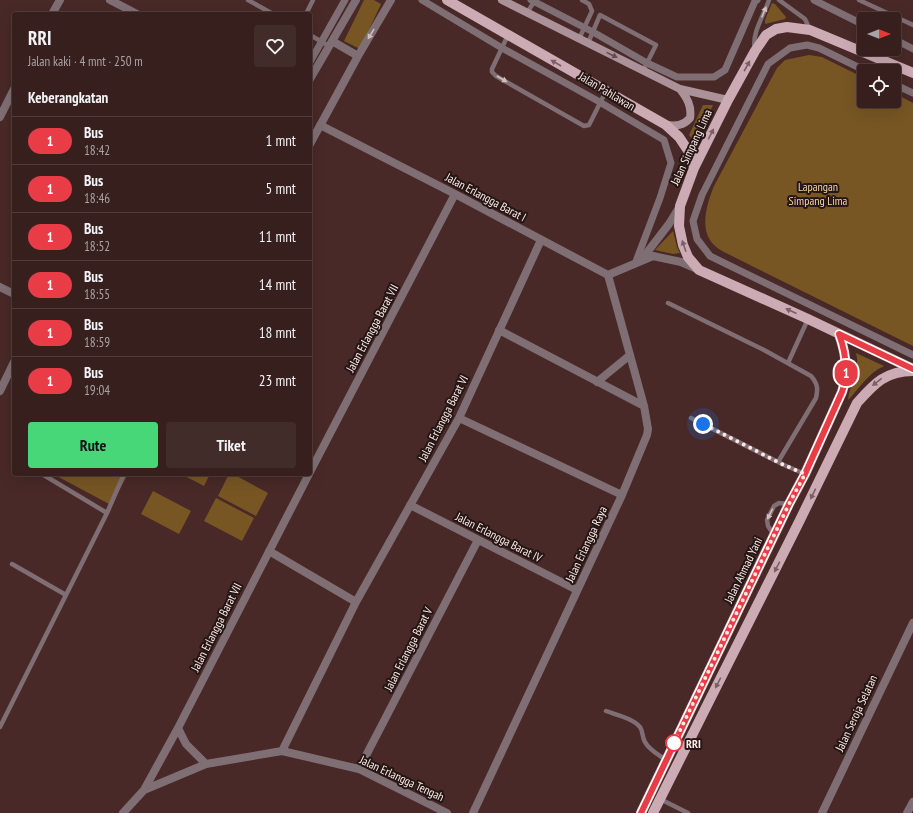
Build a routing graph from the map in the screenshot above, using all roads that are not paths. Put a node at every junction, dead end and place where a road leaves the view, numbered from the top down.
1 (60, 0) edge
2 (110, 0) edge
3 (248, 0) edge
4 (313, 0) edge
5 (344, 0) edge
6 (356, 0) edge
7 (391, 0) edge
8 (422, 0) edge
9 (447, 0) edge
10 (502, 0) edge
11 (582, 0) edge
12 (757, 0) edge
13 (769, 0) edge
14 (779, 0) edge
15 (814, 0) edge
16 (859, 0) edge
17 (533, 1) edge
18 (513, 3) edge
19 (53, 12) edge
20 (133, 12) edge
21 (269, 12) edge
22 (307, 12) edge
23 (527, 13) junction
24 (857, 22) edge
25 (913, 25) edge
26 (584, 28) junction
27 (810, 30) junction
28 (593, 32) junction
29 (508, 35) junction
30 (312, 36) edge
31 (579, 39) junction
32 (321, 42) junction
33 (588, 43) junction
34 (901, 43) edge
35 (330, 44) junction
36 (502, 48) junction
37 (913, 49) edge
38 (755, 52) junction
39 (358, 56) junction
40 (312, 58) edge
41 (645, 67) junction
42 (857, 67) edge
43 (912, 72) edge
44 (312, 76) edge
45 (901, 87) edge
46 (680, 89) junction
47 (606, 91) junction
48 (12, 93) edge
49 (913, 93) edge
50 (728, 100) junction
51 (600, 103) junction
52 (0, 117) edge
53 (320, 125) junction
54 (666, 125) junction
55 (312, 140) edge
56 (694, 168) junction
57 (455, 194) junction
58 (680, 206) junction
59 (541, 240) junction
60 (638, 262) junction
61 (699, 270) junction
62 (608, 275) junction
63 (0, 287) edge
64 (12, 293) edge
65 (668, 303) dead end
66 (808, 319) junction
67 (499, 330) junction
68 (839, 334) junction
69 (630, 355) junction
70 (913, 355) edge
71 (788, 363) junction
72 (12, 366) edge
73 (913, 370) edge
74 (597, 382) junction
75 (0, 391) edge
76 (644, 406) junction
77 (459, 418) junction
78 (691, 418) dead end
79 (778, 462) junction
80 (312, 469) edge
81 (805, 474) junction
82 (45, 476) edge
83 (123, 476) edge
84 (308, 476) edge
85 (622, 495) junction
86 (410, 505) junction
87 (107, 513) junction
88 (478, 540) junction
89 (269, 551) junction
90 (12, 564) dead end
91 (577, 590) junction
92 (66, 595) junction
93 (356, 602) junction
94 (913, 623) edge
95 (606, 711) dead end
96 (0, 727) edge
97 (178, 728) junction
98 (282, 751) junction
99 (666, 760) junction
100 (206, 764) junction
101 (359, 769) junction
102 (144, 790) junction
103 (660, 799) junction
104 (913, 802) edge
105 (123, 813) edge
106 (447, 813) edge
107 (472, 813) edge
108 (641, 813) edge
109 (653, 813) edge
110 (686, 813) edge
111 (822, 813) edge
112 (907, 813) edge

1 - 19 street
2 - 20 street
3 - 21 lane
4 - 22 lane
5 - 32 street
6 - 35 street
7 -> 39 street
8 - 36 street, Jalan Pahlawan
9 - 29 main road, Jalan Pahlawan
10 - 18 main road
11 - 26 lane
12 - 41 street
38 -> 13 lane
14 - 27 lane
15 - 24 street
16 - 25 lane
17 - 23 lane
17 - 26 street
18 - 23 main road
23 - 31 main road
26 - 28 street
26 - 31 lane
27 - 38 main road, Jalan Simpang Lima
27 - 43 main road, Jalan Simpang Lima
28 - 33 lane
28 - 41 street
28 - 41 lane
29 - 36 lane
47 -> 29 main road, Jalan Pahlawan
30 - 32 lane
31 - 33 main road
32 - 35 lane
32 - 40 street
33 -> 41 main road
34 - 37 street
35 - 39 street
35 - 44 street
36 - 51 street, Jalan Pahlawan
36 -> 51 lane
50 -> 38 main road, Jalan Simpang Lima
39 - 53 street
41 - 46 main road
42 - 70 street
45 - 49 street
46 - 50 main road
46 - 54 main road
47 - 51 lane
47 - 54 main road, Jalan Pahlawan
48 - 52 street
56 -> 50 main road, Jalan Simpang Lima
51 - 60 street, Jalan Pahlawan
53 - 55 street
53 - 57 street, Jalan Erlangga Barat I
54 - 56 main road, Jalan Pahlawan
56 - 58 main road, Jalan Simpang Lima
57 - 59 street, Jalan Erlangga Barat I
57 - 80 street, Jalan Erlangga Barat VII
58 - 60 street
61 -> 58 main road, Jalan Simpang Lima
59 - 62 street, Jalan Erlangga Barat I
59 - 67 street, Jalan Erlangga Barat VI
60 - 61 street
60 - 62 street
66 -> 61 main road, Jalan Simpang Lima
62 - 69 street, Jalan Erlangga Raya
63 - 64 street
65 - 71 lane
66 - 68 main road, Jalan Simpang Lima
66 - 71 lane
67 - 74 street
67 - 77 street, Jalan Erlangga Barat VI
68 - 73 main road, Jalan Simpang Lima
68 - 81 main road, Jalan Ahmad Yani
69 - 74 street
69 - 76 street, Jalan Erlangga Raya
71 - 79 lane
72 - 75 street
73 -> 103 main road
74 - 76 street
76 - 85 street, Jalan Erlangga Raya
77 - 85 street
77 - 86 street, Jalan Erlangga Barat VI
78 - 79 lane
79 - 81 lane
81 - 99 main road, Jalan Ahmad Yani
82 - 87 lane
83 - 87 lane
84 - 89 street, Jalan Erlangga Barat VII
85 - 91 street, Jalan Erlangga Raya
86 - 88 street, Jalan Erlangga Barat IV
86 - 93 street, Jalan Erlangga Barat VI
87 - 92 lane
88 - 91 street, Jalan Erlangga Barat IV
88 - 101 street, Jalan Erlangga Barat V
89 - 93 street
89 - 97 street, Jalan Erlangga Barat VII
90 - 92 lane
91 - 107 street, Jalan Erlangga Raya
92 - 96 lane
93 - 98 street, Jalan Erlangga Barat VI
94 - 111 street, Jalan Seroja Selatan
95 - 99 lane
97 - 100 street
97 - 102 street, Jalan Erlangga Barat VII
98 - 100 street, Jalan Erlangga Tengah
98 - 101 street, Jalan Erlangga Tengah
99 - 108 main road, Jalan Ahmad Yani
100 - 102 street, Jalan Erlangga Tengah
101 - 106 street, Jalan Erlangga Tengah
102 - 105 street, Jalan Erlangga Tengah
103 - 109 main road
103 - 110 lane
104 - 112 street

